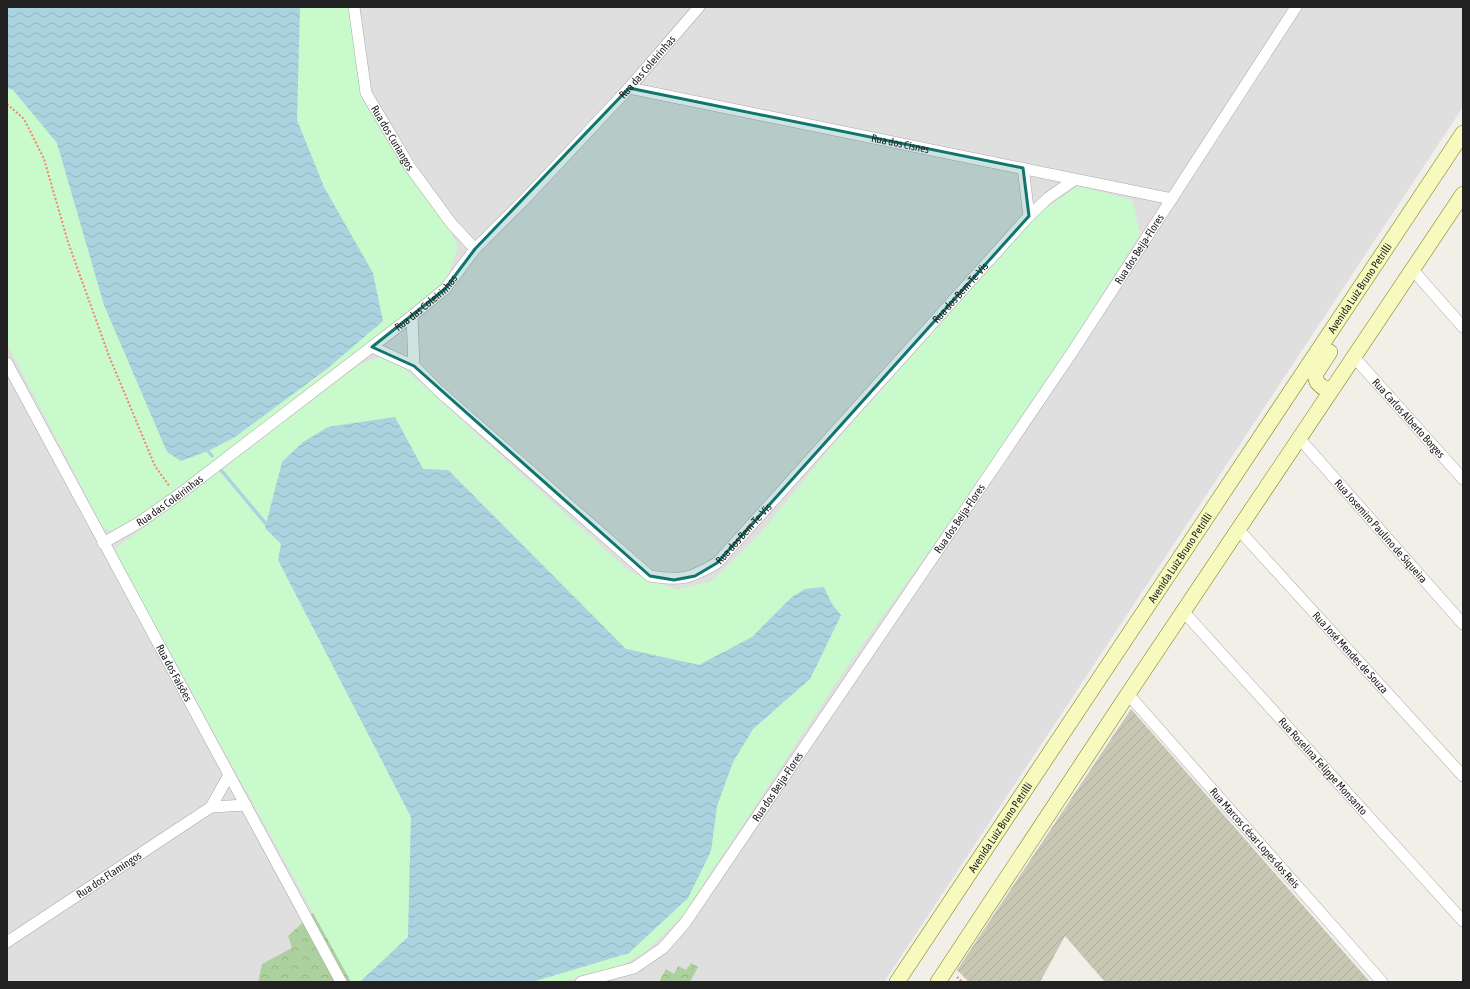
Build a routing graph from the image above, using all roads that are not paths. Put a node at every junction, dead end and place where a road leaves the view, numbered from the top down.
1 (354, 7) edge
2 (699, 7) edge
3 (1296, 7) edge
4 (629, 88) junction
5 (1463, 133) edge
6 (1023, 168) junction
7 (1074, 180) junction
8 (1463, 194) edge
9 (1172, 199) junction
10 (1029, 216) junction
11 (475, 249) junction
12 (1412, 269) junction
13 (1357, 293) junction
14 (412, 316) junction
15 (1463, 327) edge
16 (372, 347) junction
17 (1354, 357) junction
18 (7, 363) edge
19 (414, 366) junction
20 (1332, 389) junction
21 (1289, 395) junction
22 (1316, 412) junction
23 (1299, 438) junction
24 (1463, 479) edge
25 (1238, 529) junction
26 (103, 543) junction
27 (1183, 611) junction
28 (1463, 624) edge
29 (1128, 694) junction
30 (229, 775) junction
31 (1463, 776) edge
32 (246, 805) junction
33 (211, 807) junction
34 (1463, 921) edge
35 (7, 942) edge
36 (341, 982) edge
37 (581, 982) edge
38 (897, 982) edge
39 (938, 982) edge
40 (1382, 982) edge

1 - 11 street, Rua dos Curiangos
2 - 4 street, Rua das Coleirinhas
3 - 9 street, Rua dos Beija-Flores
4 - 6 street, Rua dos Cisnes
4 - 11 street, Rua das Coleirinhas
5 - 13 main road, Avenida Luiz Bruno Petrilli
6 - 7 street, Rua dos Cisnes
6 - 10 street
7 - 9 street, Rua dos Cisnes
7 - 10 street, Rua dos Bem-Te-Vis
8 - 12 main road
9 - 37 street, Rua dos Beija-Flores
10 - 19 street, Rua dos Bem-Te-Vis
11 - 14 street, Rua das Coleirinhas
12 - 15 street
12 - 17 main road
13 - 20 main road
13 - 21 main road, Avenida Luiz Bruno Petrilli
14 - 16 street, Rua das Coleirinhas
14 - 19 street
16 - 19 street, Rua dos Bem-Te-Vis
16 - 26 street, Rua das Coleirinhas
17 - 20 main road
17 - 24 street, Rua Carlos Alberto Borges
18 - 26 street, Rua dos Faisões
20 - 22 main road
21 - 22 main road
21 - 38 main road, Avenida Luiz Bruno Petrilli
22 - 23 main road
23 - 25 main road
23 - 28 street, Rua Josemiro Paulino de Siqueira
25 - 27 main road
25 - 31 street, Rua José Mendes de Souza
26 - 30 street, Rua dos Faisões
27 - 29 main road
27 - 34 street, Rua Roselina Felippe Monsanto
29 - 39 main road
29 - 40 street, Rua Marcos César Lopes dos Reis
30 - 32 street, Rua dos Faisões
30 - 33 street, Rua dos Flamingos
32 - 33 street
32 - 36 street, Rua dos Faisões
33 - 35 street, Rua dos Flamingos

